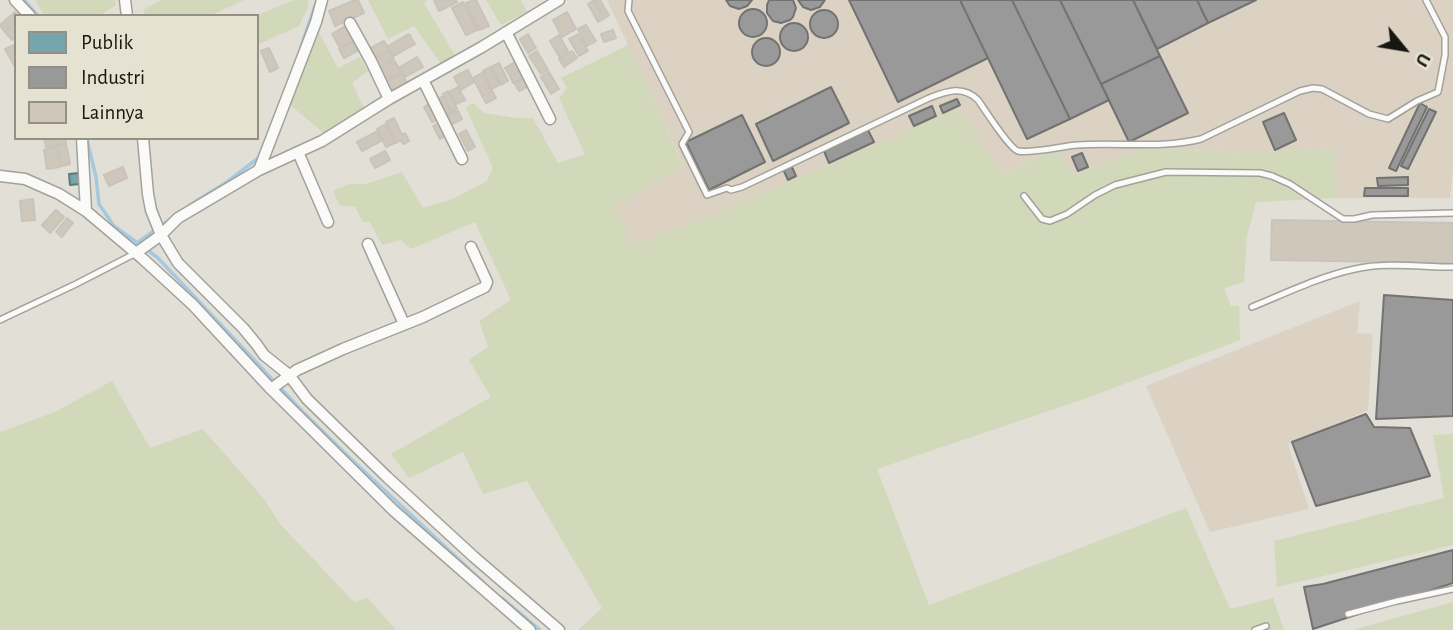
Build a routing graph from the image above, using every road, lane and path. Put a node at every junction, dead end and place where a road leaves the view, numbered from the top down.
1 (15, 0) edge
2 (323, 0) edge
3 (629, 0) edge
4 (1426, 0) edge
5 (553, 2) edge
6 (28, 14) edge
7 (350, 23) dead end
8 (506, 32) junction
9 (1446, 37) junction
10 (1453, 38) edge
11 (1445, 55) junction
12 (1453, 56) edge
13 (423, 80) junction
14 (389, 99) junction
15 (550, 119) dead end
16 (82, 140) edge
17 (143, 140) edge
18 (298, 152) junction
19 (462, 159) dead end
20 (259, 170) junction
21 (0, 176) edge
22 (1024, 196) dead end
23 (86, 211) junction
24 (1453, 212) edge
25 (328, 222) dead end
26 (159, 236) junction
27 (368, 244) dead end
28 (471, 247) dead end
29 (139, 251) junction
30 (1453, 267) edge
31 (1252, 307) dead end
32 (0, 320) edge
33 (404, 324) junction
34 (288, 376) junction
35 (274, 387) junction
36 (324, 428) junction
37 (1453, 589) edge
38 (1348, 614) dead end
39 (1266, 626) dead end
40 (530, 630) edge
41 (559, 630) edge
42 (1255, 630) edge

1 - 6 street
2 - 20 street
3 - 11 lane
4 - 9 lane
5 - 8 street
7 - 14 street
8 - 13 street
8 - 15 street
9 - 10 lane
9 - 11 lane
11 - 12 lane
13 - 14 street
13 - 19 street
14 - 18 street
16 - 23 street
17 - 26 street
18 - 20 street
18 - 25 street
20 - 26 street
21 - 23 street
22 - 24 lane
23 - 29 street
26 - 29 street
26 - 34 street
27 - 33 street
28 - 33 street
29 - 32 lane
29 - 35 street
30 - 31 lane
33 - 34 street
34 - 35 street
34 - 36 street
35 - 36 street
36 - 40 street
36 - 41 street
37 - 38 lane
39 - 42 lane

